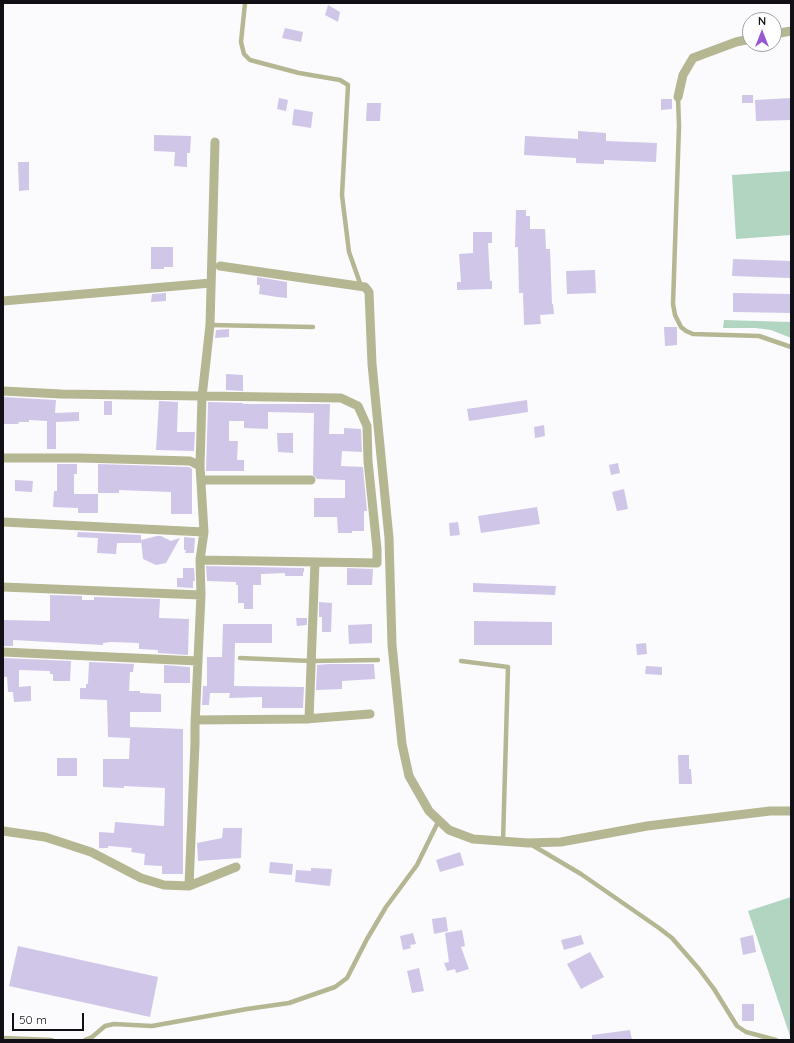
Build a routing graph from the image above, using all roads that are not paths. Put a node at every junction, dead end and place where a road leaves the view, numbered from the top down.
1 (245, 3) edge
2 (742, 41) edge
3 (678, 97) joint
4 (215, 142) dead end
5 (220, 266) dead end
6 (211, 283) junction
7 (361, 286) junction
8 (3, 301) edge
9 (210, 325) junction
10 (313, 327) dead end
11 (791, 347) edge
12 (3, 391) edge
13 (202, 396) junction
14 (3, 458) edge
15 (200, 466) junction
16 (201, 480) junction
17 (311, 480) dead end
18 (3, 522) edge
19 (204, 532) junction
20 (200, 560) junction
21 (315, 562) junction
22 (3, 587) edge
23 (201, 595) junction
24 (3, 652) edge
25 (240, 658) dead end
26 (198, 660) junction
27 (378, 660) dead end
28 (312, 661) junction
29 (461, 661) dead end
30 (370, 714) dead end
31 (309, 719) junction
32 (195, 720) junction
33 (791, 811) edge
34 (439, 820) junction
35 (3, 831) edge
36 (503, 841) junction
37 (528, 843) junction
38 (236, 867) dead end
39 (189, 886) junction
40 (3, 1038) edge
41 (52, 1040) edge
42 (85, 1040) edge
43 (776, 1040) edge

1 - 7 lane
2 - 3 street
3 - 11 lane
4 - 6 street
5 - 7 street
6 - 8 street
6 - 9 street
7 - 34 street
9 - 10 lane
9 - 13 street
12 - 13 street
13 - 15 street
13 - 21 street
14 - 15 street
15 - 16 street
16 - 17 street
16 - 19 street
18 - 19 street
19 - 20 street
20 - 21 street
20 - 23 street
21 - 28 street
22 - 23 street
23 - 26 street
24 - 26 street
25 - 28 lane
26 - 32 street
27 - 28 lane
28 - 31 street
29 - 36 lane
30 - 31 street
31 - 32 street
32 - 39 street
33 - 37 street
34 - 36 street
34 - 42 lane
35 - 39 street
36 - 37 street
37 - 43 lane
38 - 39 street
40 - 41 lane

